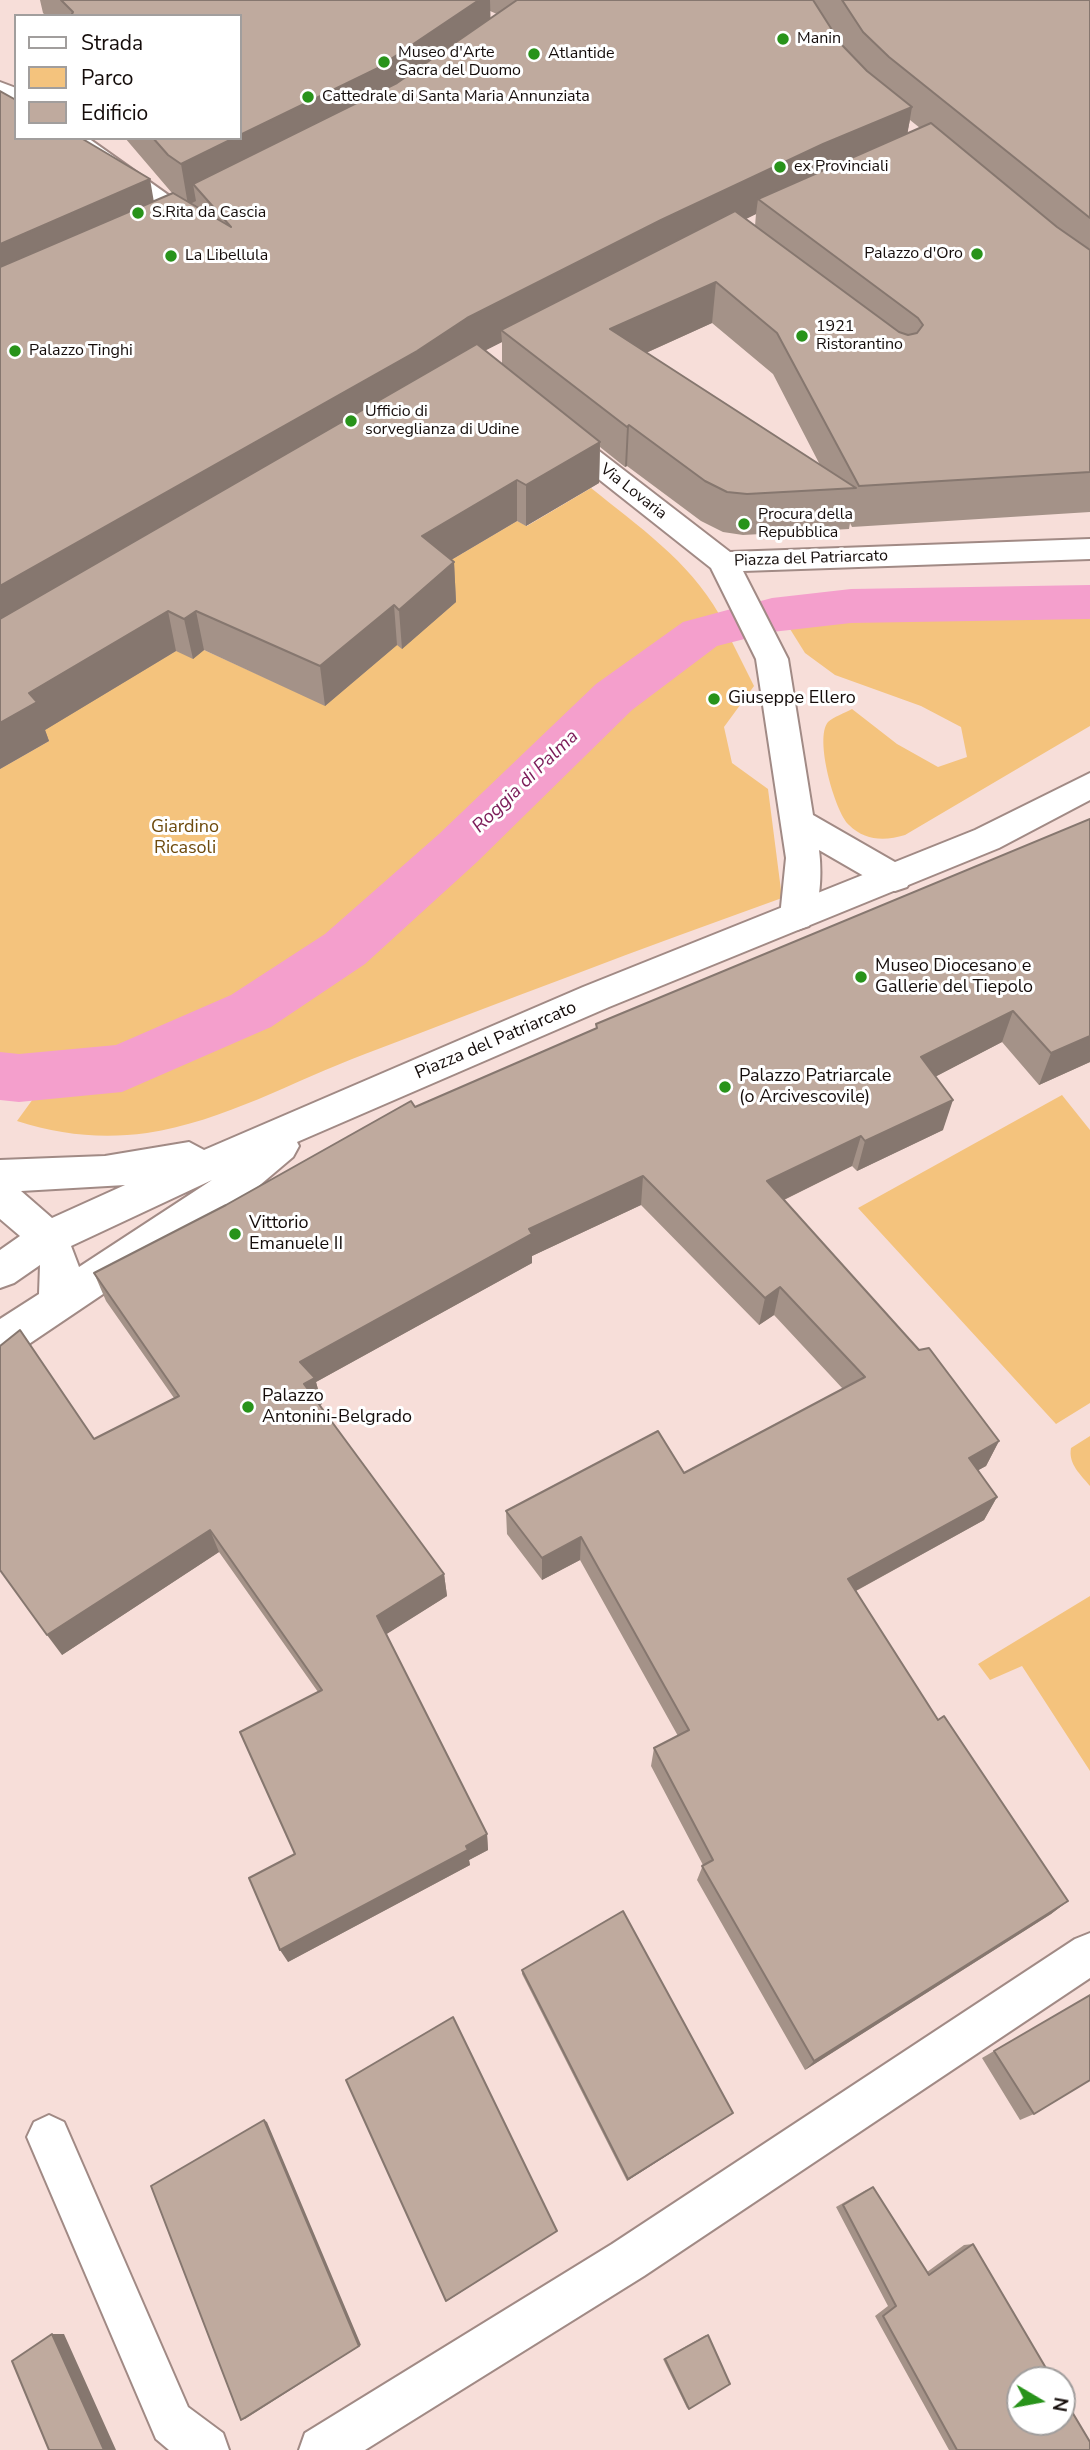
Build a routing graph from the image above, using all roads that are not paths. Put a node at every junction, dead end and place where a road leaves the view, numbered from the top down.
1 (74, 140) edge
2 (211, 206) edge
3 (186, 219) junction
4 (161, 230) edge
5 (537, 417) edge
6 (1090, 549) edge
7 (723, 562) junction
8 (1090, 785) edge
9 (1090, 811) edge
10 (1032, 818) junction
11 (799, 823) junction
12 (895, 878) junction
13 (797, 917) junction
14 (312, 1120) junction
15 (252, 1145) junction
16 (0, 1176) edge
17 (0, 1184) edge
18 (228, 1190) junction
19 (0, 1197) edge
20 (105, 1211) junction
21 (46, 1240) junction
22 (0, 1271) edge
23 (57, 1303) junction
24 (0, 1341) edge
25 (1090, 1954) edge
26 (49, 2137) dead end
27 (206, 2450) edge
28 (322, 2450) edge

1 - 3 street
2 - 3 street
3 - 4 street
5 - 7 street, Via Lovaria
6 - 7 street, Piazza del Patriarcato
7 - 11 street, Piazza del Patriarcato
8 - 10 street, Piazza del Patriarcato
9 - 10 street, Piazza del Patriarcato
10 - 12 street, Piazza del Patriarcato
11 - 12 street
11 - 13 street, Piazza del Patriarcato
12 - 13 street, Piazza del Patriarcato
13 - 14 street, Piazza del Patriarcato
14 - 15 street, Piazza del Patriarcato
14 - 18 street, Piazza del Patriarcato
15 - 16 street
15 - 20 street, Piazza del Patriarcato
17 - 20 street
18 - 20 street
18 - 23 street, Piazza del Patriarcato
19 - 21 street
20 - 21 street, Piazza del Patriarcato
21 - 22 street, Piazza del Patriarcato
21 - 23 street
23 - 24 street, Piazza del Patriarcato
25 - 28 lane
26 - 27 lane

